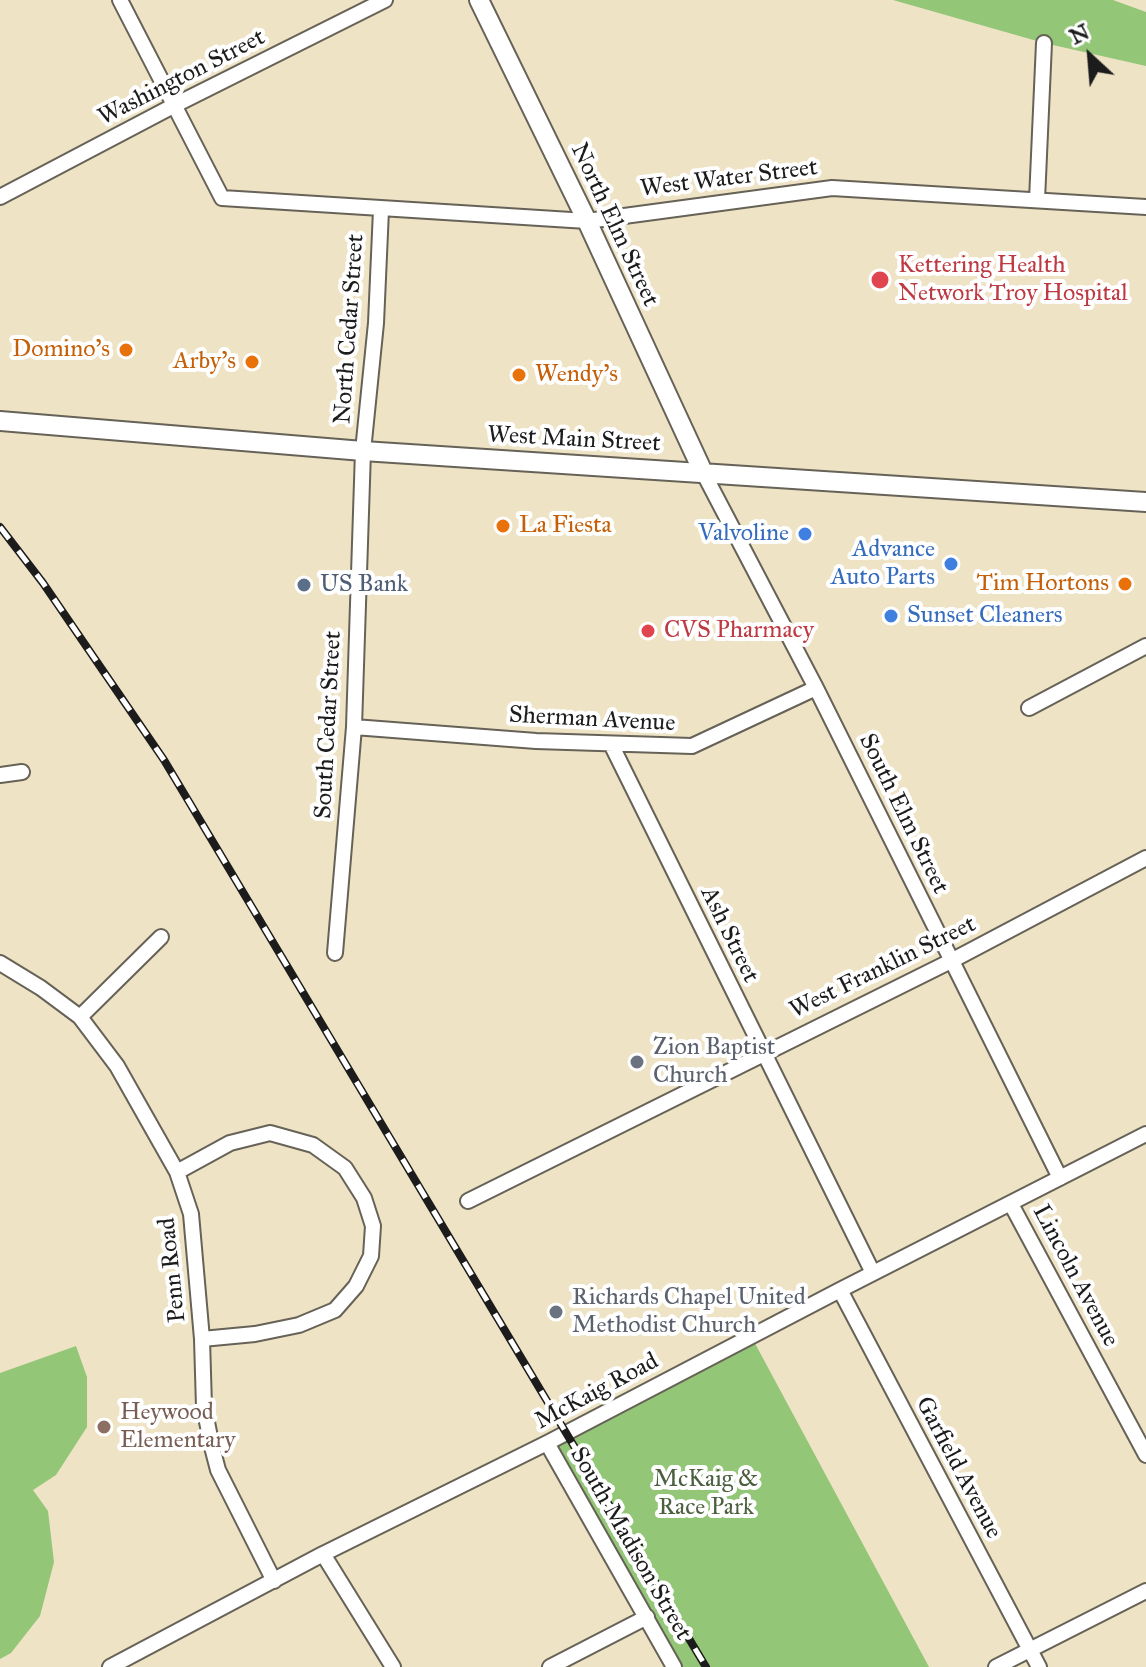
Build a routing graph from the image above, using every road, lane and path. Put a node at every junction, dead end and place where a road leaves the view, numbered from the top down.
1 (120, 0) edge
2 (385, 0) edge
3 (479, 0) edge
4 (1044, 43) dead end
5 (175, 105) junction
6 (0, 197) edge
7 (1037, 200) junction
8 (1146, 207) edge
9 (381, 210) junction
10 (587, 221) junction
11 (0, 421) edge
12 (363, 451) junction
13 (703, 472) junction
14 (1146, 502) edge
15 (1146, 646) edge
16 (816, 688) junction
17 (1029, 708) dead end
18 (354, 727) junction
19 (611, 744) junction
20 (22, 772) dead end
21 (0, 775) edge
22 (1146, 858) edge
23 (161, 937) dead end
24 (335, 953) dead end
25 (951, 961) junction
26 (0, 963) edge
27 (80, 1017) junction
28 (762, 1053) junction
29 (1146, 1134) edge
30 (177, 1172) junction
31 (1060, 1178) junction
32 (468, 1201) dead end
33 (1011, 1204) junction
34 (873, 1273) junction
35 (840, 1290) junction
36 (202, 1339) junction
37 (547, 1443) junction
38 (1146, 1455) edge
39 (323, 1554) junction
40 (274, 1581) junction
41 (1146, 1591) edge
42 (647, 1617) junction
43 (1029, 1650) junction
44 (110, 1667) edge
45 (393, 1667) edge
46 (550, 1667) edge
47 (674, 1667) edge
48 (996, 1667) edge
49 (1039, 1667) edge

1 - 5 street
2 - 5 street, Washington Street
3 - 10 main road, North Elm Street
4 - 7 street
5 - 6 street, Washington Street
5 - 9 street, West Water Street
7 - 8 street, West Water Street
7 - 10 street, West Water Street
9 - 10 street, West Water Street
9 - 12 street, North Cedar Street
10 - 13 main road, North Elm Street
11 - 12 main road, West Main Street
12 - 13 main road, West Main Street
12 - 18 street, South Cedar Street
13 - 14 main road, West Main Street
13 - 16 street, South Elm Street
15 - 17 street
16 - 19 street, Sherman Avenue
16 - 25 street, South Elm Street
18 - 19 street, Sherman Avenue
18 - 24 street, South Cedar Street
19 - 28 street, Ash Street
20 - 21 street
22 - 25 street, West Franklin Street
23 - 27 street
25 - 28 street, West Franklin Street
25 - 31 street, South Elm Street
26 - 27 street, Penn Road
27 - 30 street, Penn Road
28 - 32 street, West Franklin Street
28 - 34 street, Ash Street
29 - 31 street, McKaig Road
30 - 36 street, Penn Road
30 - 36 street
31 - 33 street, McKaig Road
33 - 34 street, McKaig Road
33 - 38 street, Lincoln Avenue
34 - 35 street, McKaig Road
35 - 37 street, McKaig Road
35 - 43 street, Garfield Avenue
36 - 40 street, Penn Road
37 - 39 street, McKaig Road
37 - 42 street, South Madison Street
39 - 40 street, McKaig Road
39 - 45 street
40 - 44 street, McKaig Road
41 - 43 street
42 - 46 street
42 - 47 street, South Madison Street
43 - 48 street
43 - 49 street, Garfield Avenue

